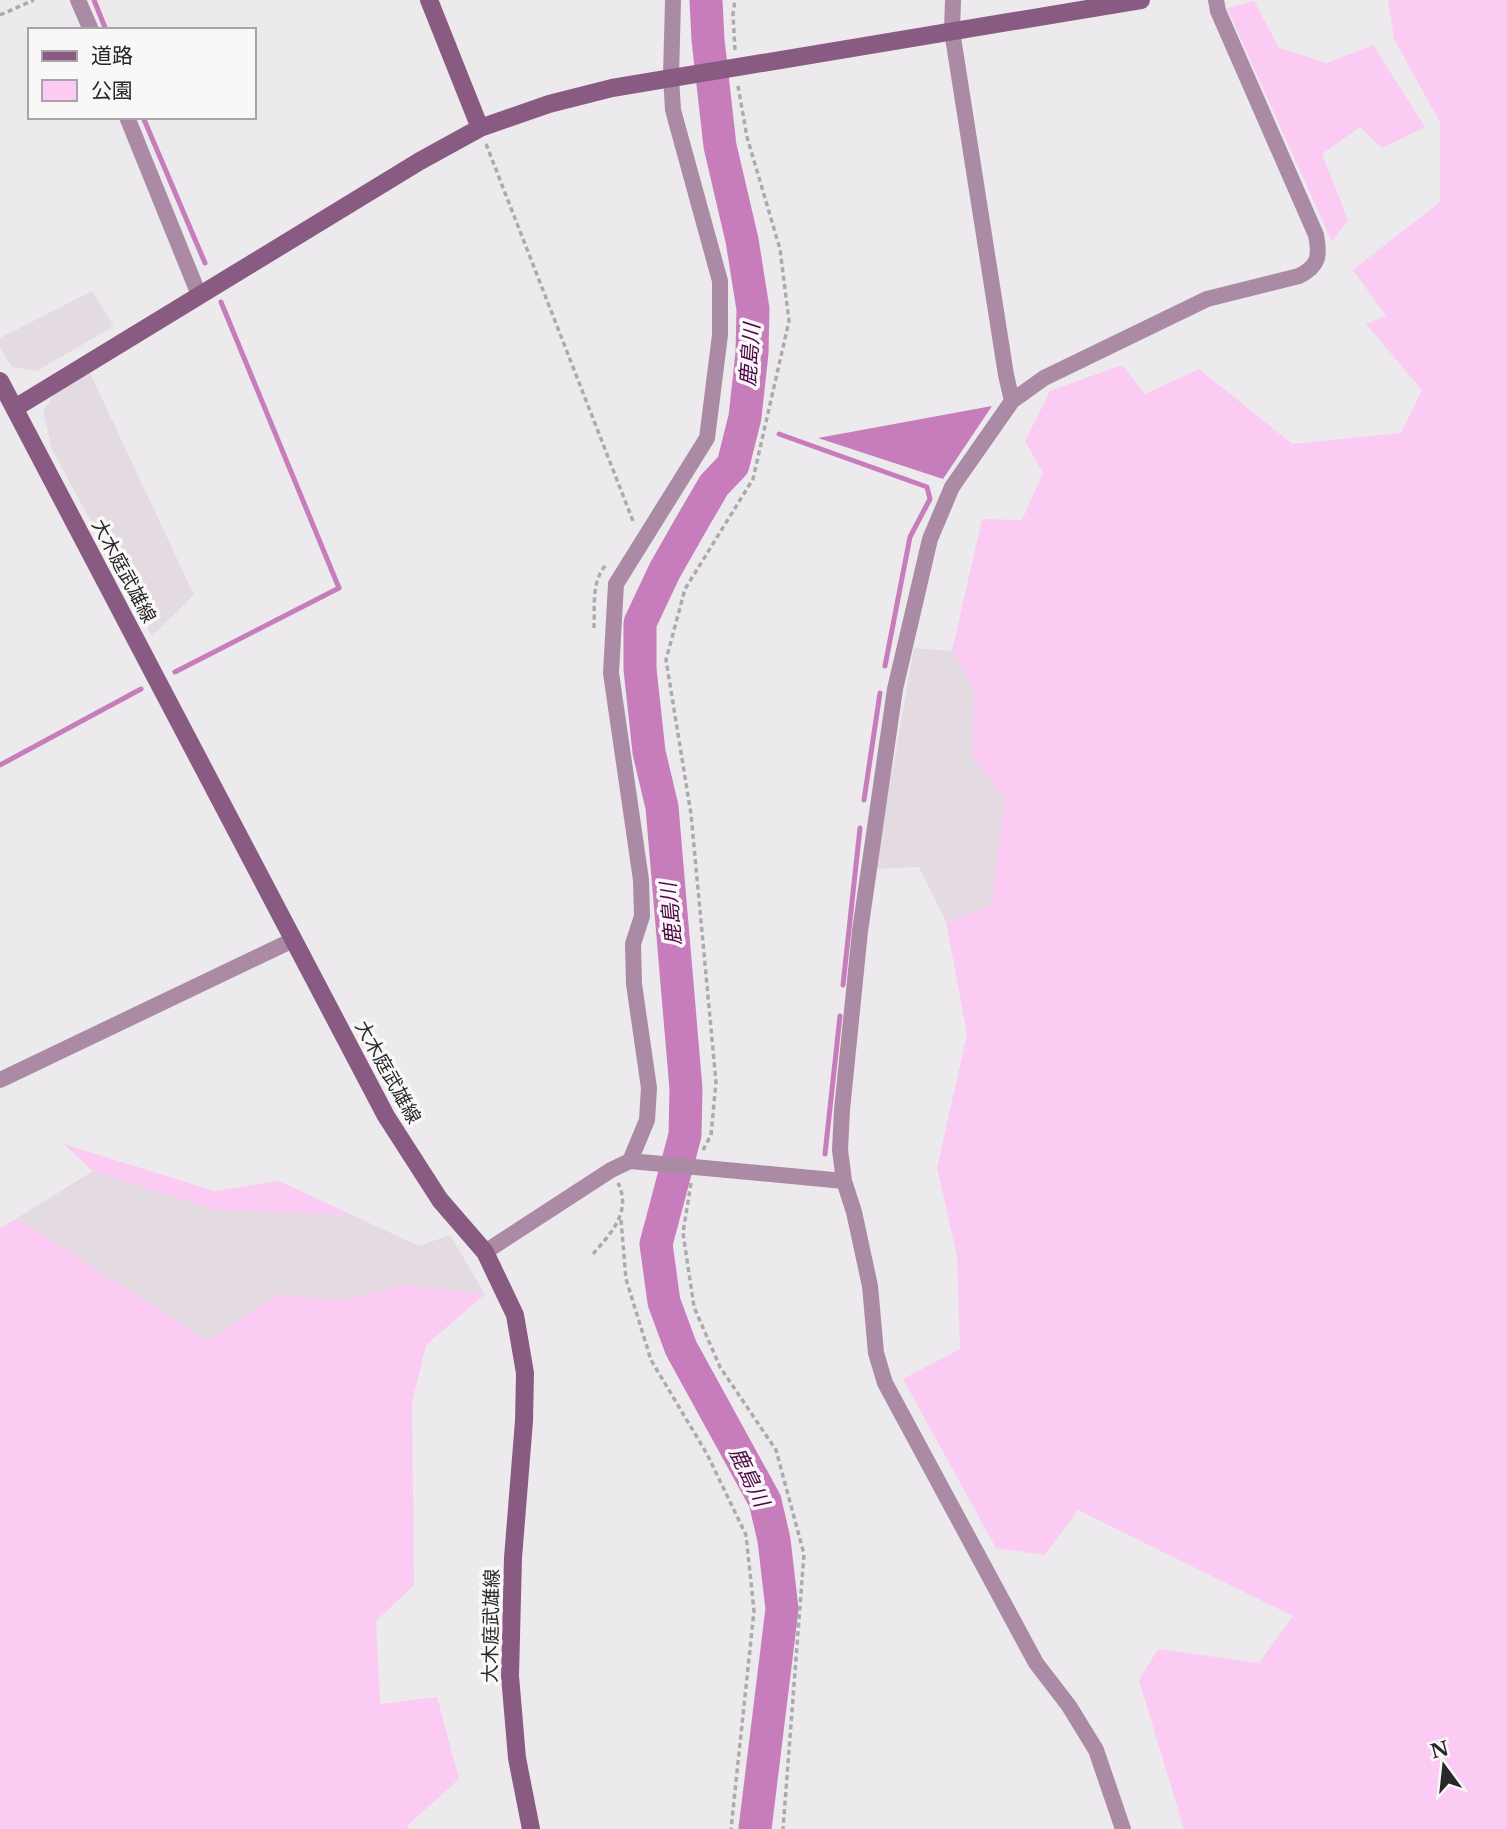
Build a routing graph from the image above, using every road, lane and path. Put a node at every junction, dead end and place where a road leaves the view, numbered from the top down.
1 (34, 0) edge
2 (78, 0) edge
3 (429, 0) edge
4 (673, 0) edge
5 (735, 0) edge
6 (953, 0) edge
7 (1141, 0) edge
8 (1216, 0) edge
9 (0, 15) edge
10 (90, 28) edge
11 (952, 31) junction
12 (735, 67) junction
13 (671, 77) junction
14 (128, 119) edge
15 (480, 128) junction
16 (200, 295) junction
17 (1, 387) edge
18 (1012, 401) junction
19 (15, 408) junction
20 (632, 530) dead end
21 (608, 562) dead end
22 (594, 628) dead end
23 (293, 940) junction
24 (0, 1080) edge
25 (635, 1161) junction
26 (693, 1168) junction
27 (611, 1170) junction
28 (844, 1181) junction
29 (621, 1220) junction
30 (485, 1252) junction
31 (593, 1254) dead end
32 (531, 1829) edge
33 (731, 1829) edge
34 (783, 1829) edge
35 (1123, 1829) edge

1 - 9 path
2 - 10 street
3 - 15 main road
4 - 13 street
5 - 12 path
6 - 11 street
7 - 11 main road
8 - 18 street
11 - 12 main road
11 - 18 street
12 - 13 main road
12 - 26 path
13 - 15 main road
13 - 25 street
14 - 16 street
15 - 16 main road
15 - 20 path
16 - 19 main road
17 - 19 main road, 大木庭武雄線
18 - 28 street
19 - 23 main road, 大木庭武雄線
21 - 22 path
23 - 24 street
23 - 30 main road, 大木庭武雄線
25 - 26 street
25 - 27 street
26 - 28 street
26 - 34 path
27 - 29 path
27 - 30 street
28 - 35 street
29 - 31 path
29 - 33 path
30 - 32 main road, 大木庭武雄線

